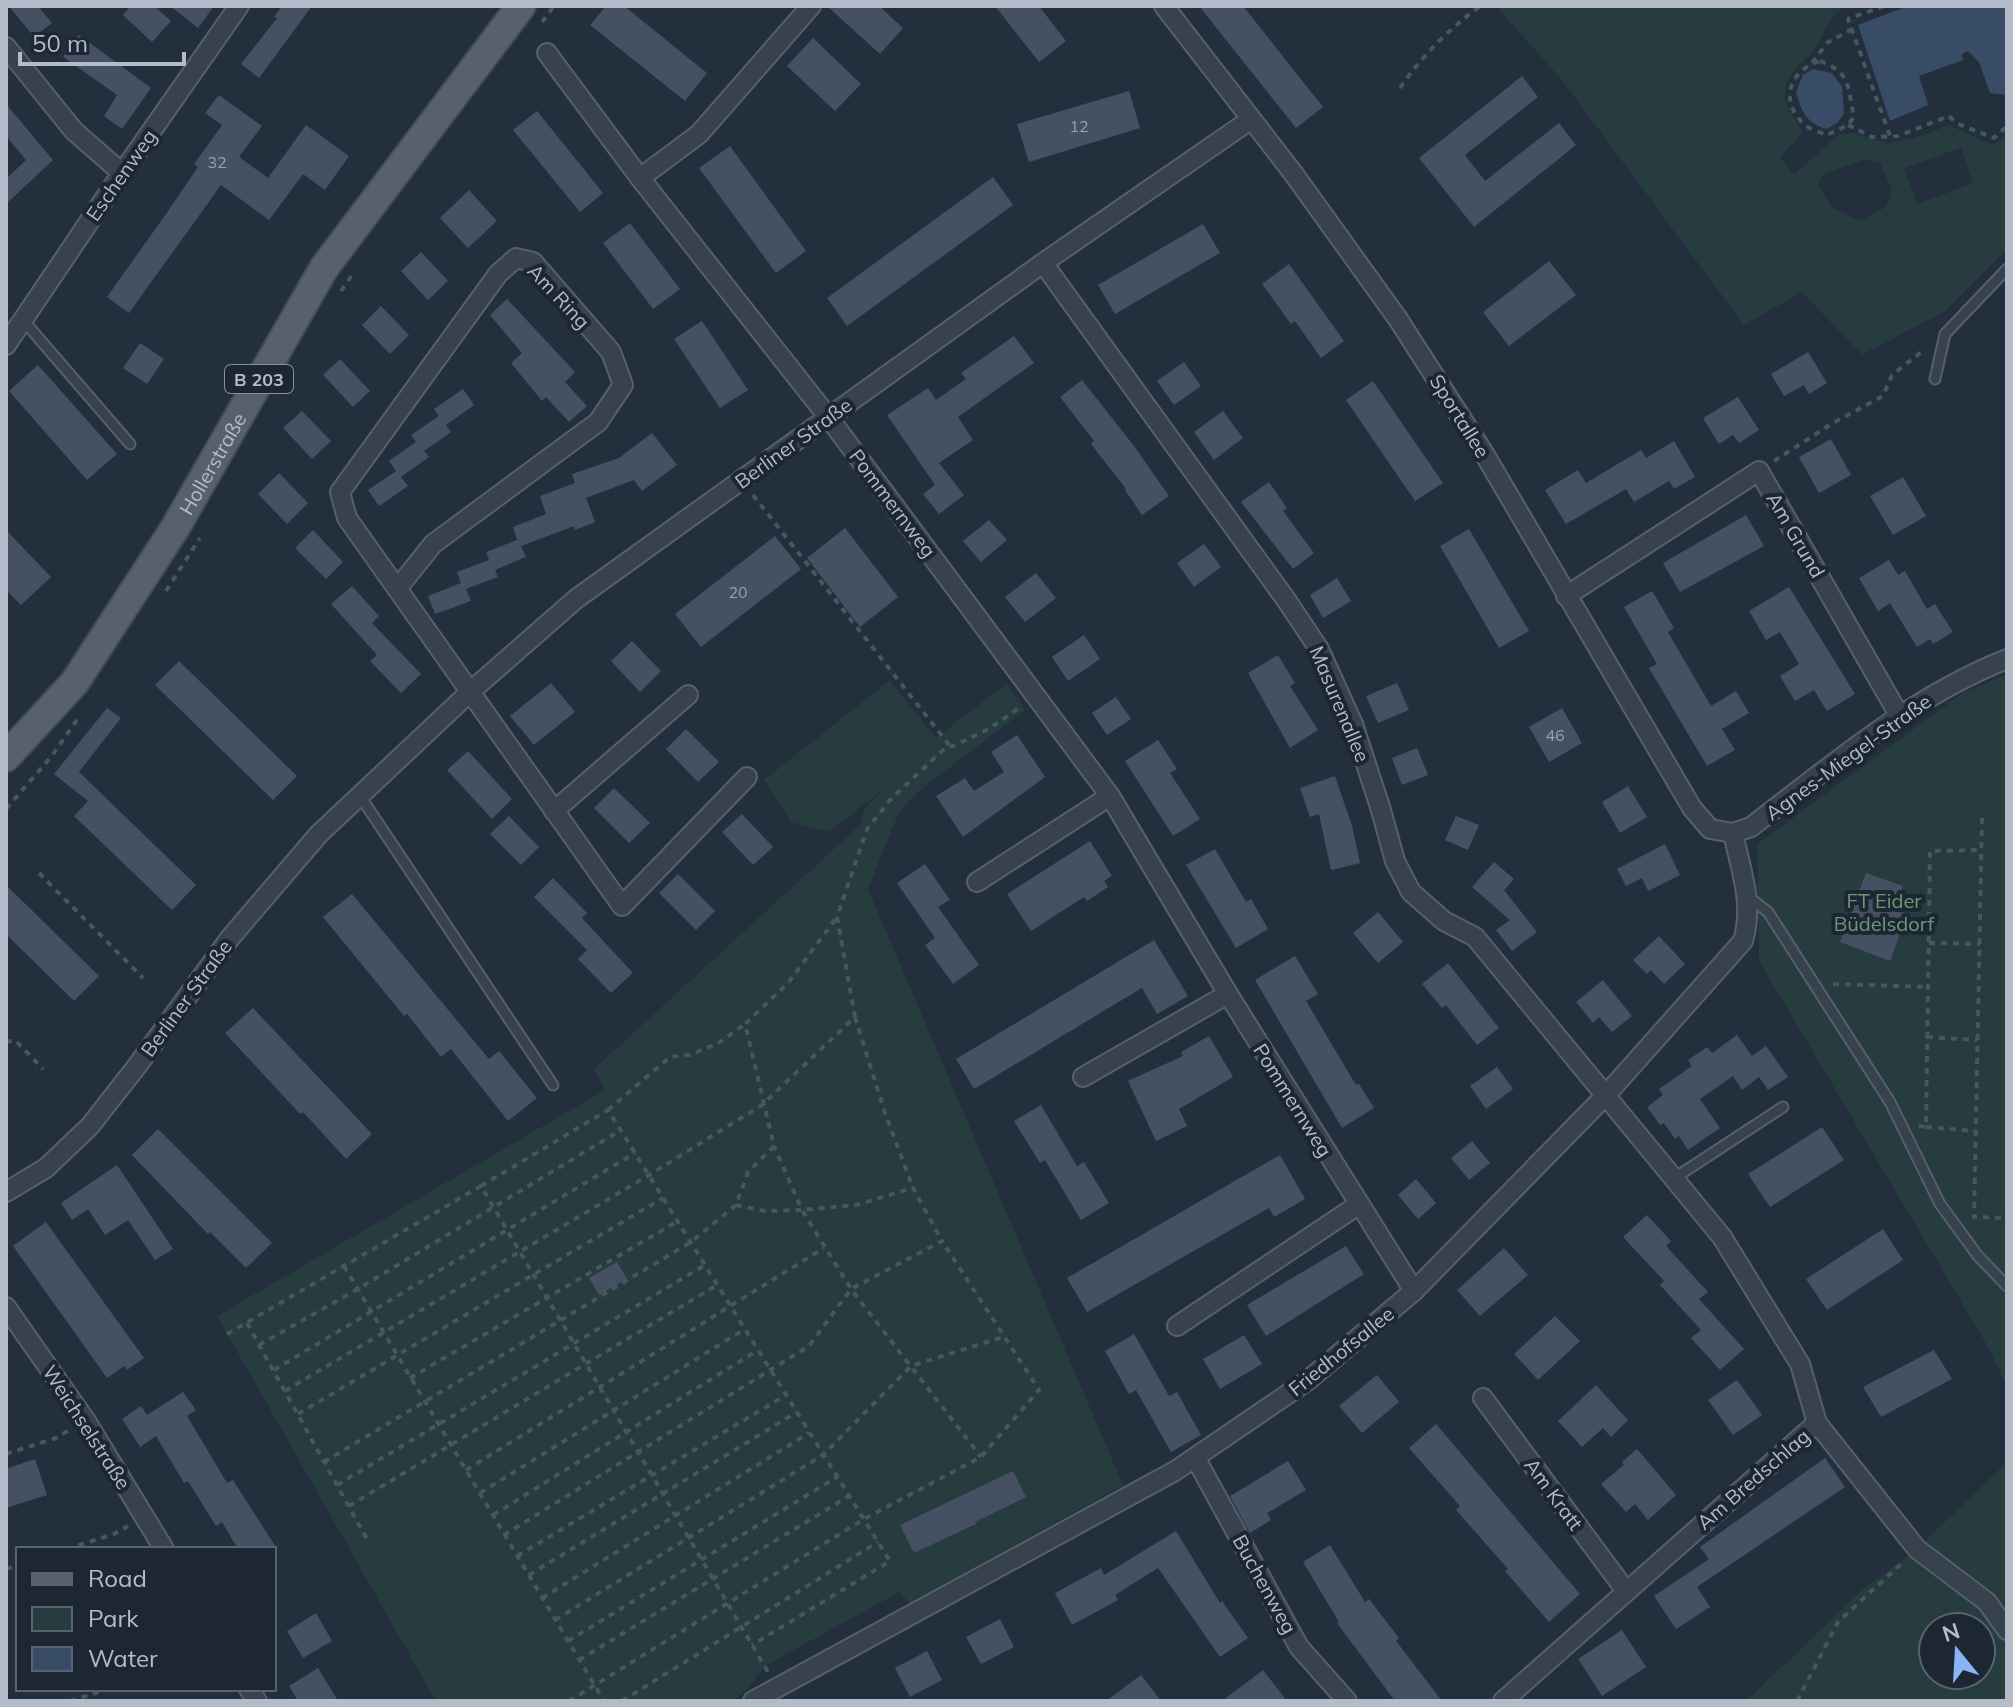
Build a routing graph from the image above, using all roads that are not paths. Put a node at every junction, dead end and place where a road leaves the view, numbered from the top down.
1 (239, 6) edge
2 (811, 6) edge
3 (1164, 6) edge
4 (530, 16) edge
5 (6, 47) edge
6 (547, 53) dead end
7 (1250, 120) junction
8 (122, 173) junction
9 (640, 178) junction
10 (1043, 263) junction
11 (2007, 269) edge
12 (23, 320) junction
13 (6, 345) edge
14 (1935, 379) dead end
15 (829, 418) junction
16 (130, 444) dead end
17 (397, 589) junction
18 (1566, 596) junction
19 (2007, 659) edge
20 (471, 691) junction
21 (688, 695) dead end
22 (1899, 715) junction
23 (6, 757) edge
24 (747, 777) dead end
25 (360, 796) junction
26 (1110, 796) junction
27 (554, 811) junction
28 (1733, 833) junction
29 (977, 882) dead end
30 (1747, 896) junction
31 (1228, 994) junction
32 (1083, 1077) dead end
33 (553, 1085) dead end
34 (1606, 1095) junction
35 (1783, 1107) dead end
36 (1673, 1179) junction
37 (6, 1192) edge
38 (1358, 1205) junction
39 (2007, 1286) edge
40 (1414, 1291) junction
41 (6, 1307) edge
42 (1177, 1326) dead end
43 (1483, 1398) dead end
44 (1817, 1423) junction
45 (1196, 1459) junction
46 (163, 1547) edge
47 (1626, 1591) junction
48 (2007, 1630) edge
49 (753, 1701) edge
50 (1347, 1701) edge
51 (1503, 1701) edge

1 - 8 street, Eschenweg
2 - 9 street
3 - 7 street, Sportallee
4 - 23 main road, Hollerstraße / B 203
5 - 8 street
6 - 9 street, Pommernweg
7 - 10 street, Berliner Straße
7 - 18 street, Sportallee
8 - 12 street, Eschenweg
9 - 15 street, Pommernweg
10 - 15 street, Berliner Straße
10 - 34 street, Masurenallee
11 - 14 lane
12 - 13 street, Eschenweg
12 - 16 lane
15 - 20 street, Berliner Straße
15 - 26 street, Pommernweg
17 - 17 street, Am Ring
17 - 20 street, Am Ring
18 - 22 street, Am Grund
18 - 28 street, Sportallee
19 - 22 street, Agnes-Miegel-Straße
20 - 25 street, Berliner Straße
20 - 27 street, Am Ring
21 - 27 street
22 - 28 street, Agnes-Miegel-Straße
24 - 27 street, Am Ring
25 - 33 lane
25 - 37 street, Berliner Straße
26 - 29 street
26 - 31 street, Pommernweg
28 - 30 street, Friedhofsallee
30 - 34 street, Friedhofsallee
30 - 39 lane
31 - 32 street
31 - 38 street, Pommernweg
34 - 36 street, Am Bredschlag
34 - 40 street, Friedhofsallee
35 - 36 lane
36 - 44 street, Am Bredschlag
38 - 40 street, Pommernweg
38 - 42 street
40 - 45 street, Friedhofsallee
41 - 46 street, Weichselstraße
43 - 47 street, Am Kratt
44 - 47 street, Am Bredschlag
44 - 48 street
45 - 49 street, Friedhofsallee
45 - 50 street, Buchenweg
47 - 51 street, Am Bredschlag

